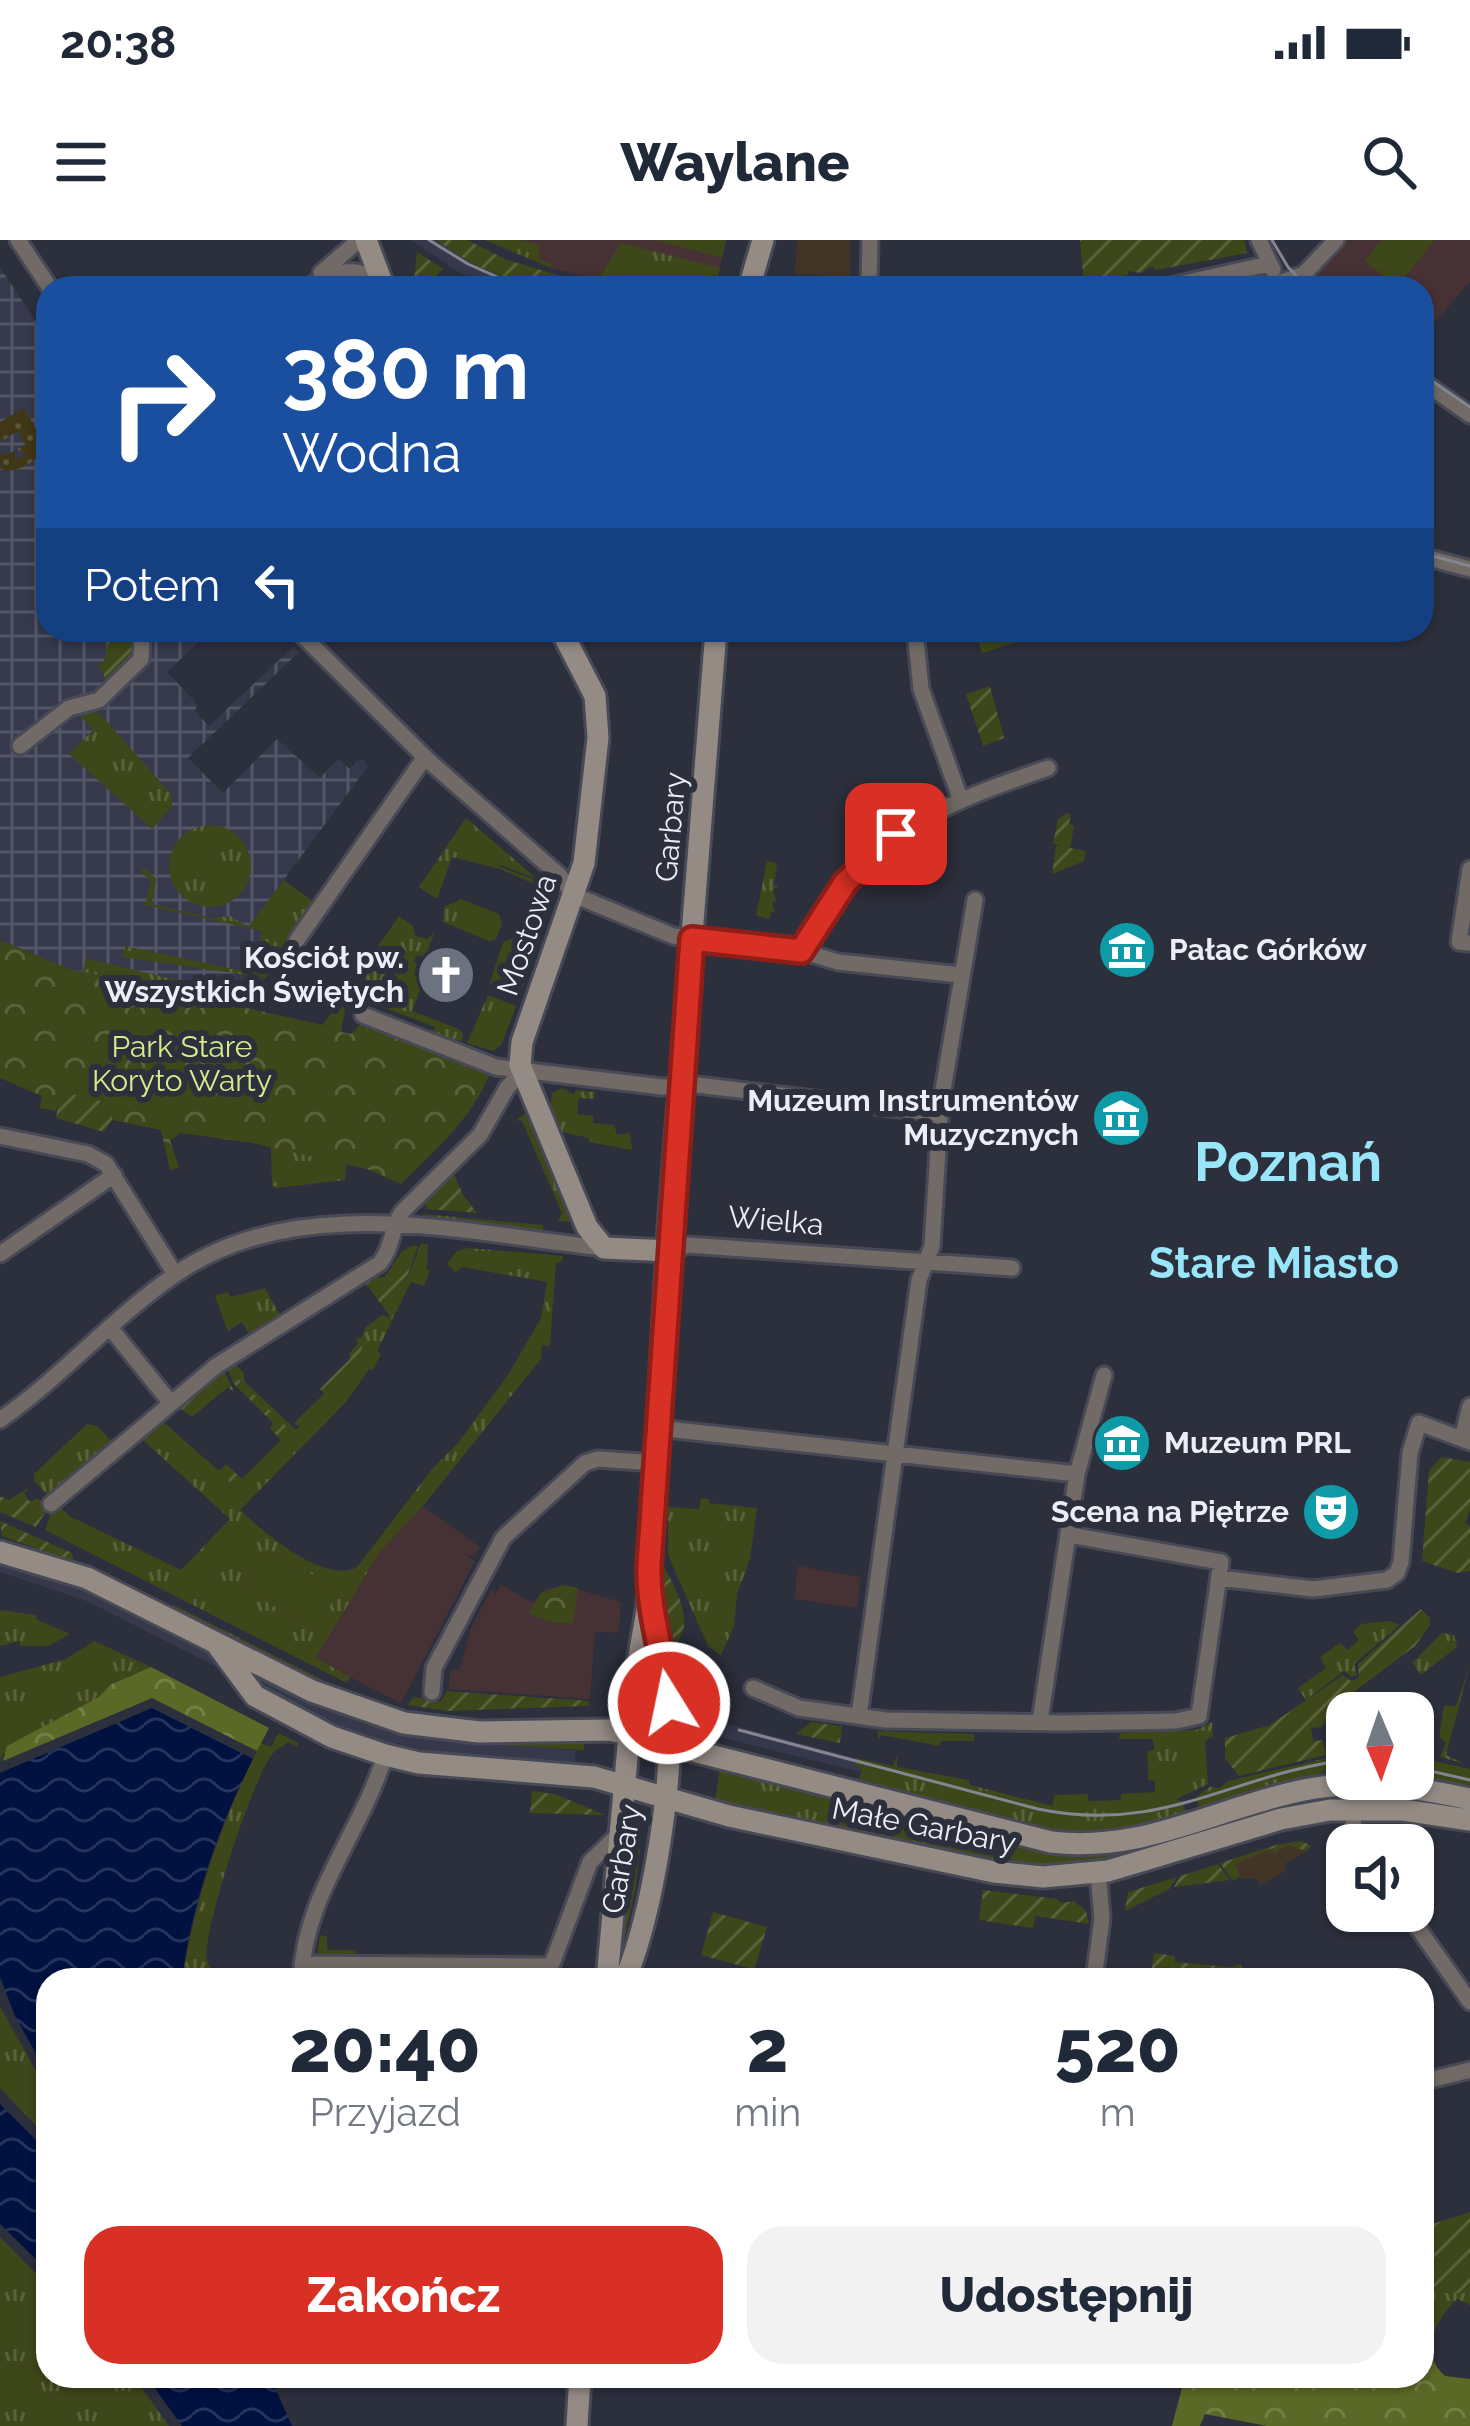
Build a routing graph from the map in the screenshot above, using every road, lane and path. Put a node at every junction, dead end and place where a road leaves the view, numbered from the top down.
1 (18, 240) edge
2 (363, 240) edge
3 (763, 240) edge
4 (870, 240) edge
5 (1259, 240) edge
6 (1336, 240) edge
7 (1269, 264) junction
8 (42, 276) edge
9 (320, 276) edge
10 (334, 276) edge
11 (372, 276) edge
12 (378, 276) edge
13 (752, 276) edge
14 (869, 276) edge
15 (1215, 276) edge
16 (1278, 276) edge
17 (1301, 276) edge
18 (1434, 390) edge
19 (1470, 416) edge
20 (1434, 559) edge
21 (1470, 569) edge
22 (140, 642) edge
23 (309, 642) edge
24 (567, 642) edge
25 (715, 642) edge
26 (916, 642) edge
27 (20, 746) dead end
28 (424, 757) junction
29 (1048, 768) dead end
30 (960, 798) junction
31 (1470, 869) edge
32 (574, 895) junction
33 (975, 900) dead end
34 (692, 939) junction
35 (297, 940) dead end
36 (1465, 943) edge
37 (801, 951) junction
38 (961, 974) junction
39 (363, 1016) dead end
40 (522, 1071) junction
41 (680, 1085) junction
42 (941, 1114) junction
43 (0, 1136) edge
44 (114, 1175) junction
45 (392, 1226) junction
46 (604, 1248) junction
47 (670, 1251) junction
48 (0, 1254) edge
49 (926, 1262) junction
50 (1012, 1268) dead end
51 (176, 1274) junction
52 (111, 1329) junction
53 (1104, 1375) dead end
54 (170, 1402) junction
55 (1470, 1406) edge
56 (0, 1420) edge
57 (658, 1428) junction
58 (1466, 1441) edge
59 (896, 1454) junction
60 (656, 1463) junction
61 (1077, 1474) junction
62 (51, 1504) dead end
63 (1070, 1535) junction
64 (0, 1552) edge
65 (1220, 1570) junction
66 (648, 1604) junction
67 (215, 1642) junction
68 (753, 1688) dead end
69 (432, 1692) dead end
70 (669, 1703) junction
71 (859, 1716) junction
72 (1040, 1721) junction
73 (629, 1733) junction
74 (668, 1743) junction
75 (705, 1753) junction
76 (385, 1755) junction
77 (625, 1785) junction
78 (1326, 1787) edge
79 (1434, 1793) edge
80 (663, 1796) junction
81 (1470, 1799) edge
82 (1362, 1800) edge
83 (1354, 1809) junction
84 (1470, 1820) edge
85 (1352, 1824) edge
86 (620, 1833) junction
87 (1098, 1872) junction
88 (585, 1876) junction
89 (615, 1885) junction
90 (1421, 1932) edge
91 (302, 1968) edge
92 (550, 1968) edge
93 (608, 1968) edge
94 (628, 1968) edge
95 (1096, 1968) edge
96 (1470, 2002) edge
97 (1470, 2070) edge
98 (1434, 2079) edge
99 (579, 2388) edge
100 (577, 2426) edge

1 - 8 street
2 - 9 street
2 - 12 street
3 - 13 street
4 - 14 street
5 - 7 street
6 - 17 street
7 - 15 street
7 - 16 street
10 - 11 street
18 - 19 street
20 - 21 street
22 - 27 street
23 - 28 street
24 - 32 street, Mostowa
25 - 34 street, Garbary
26 - 30 street
28 - 32 street
28 - 35 street
29 - 30 street
30 - 37 street
31 - 36 street
32 - 34 street
32 - 40 street, Mostowa
33 - 38 street
34 - 37 street
34 - 41 street, Garbary
37 - 38 street
38 - 42 street
39 - 40 street
40 - 41 street
40 - 45 street
40 - 46 street
41 - 42 street
41 - 47 street, Garbary
42 - 49 street
43 - 44 street
44 - 48 street
44 - 51 street
45 - 46 street, Wielka
45 - 51 street, Wielka
45 - 54 street
46 - 47 street, Wielka
47 - 49 street, Wielka
47 - 57 street, Garbary
49 - 50 street, Wielka
49 - 59 street
51 - 52 street, Wielka
52 - 54 street
52 - 56 street, Wielka
53 - 61 street
54 - 62 street
55 - 58 street
57 - 59 street
57 - 60 street, Garbary
58 - 65 street
59 - 61 street
59 - 71 street
60 - 66 street, Garbary
60 - 69 street
61 - 63 street
63 - 65 street
63 - 72 street
64 - 67 street, Małe Garbary
65 - 72 street
66 - 70 street, Garbary
66 - 73 street, Garbary
67 - 73 street, Małe Garbary
67 - 76 street, Małe Garbary
68 - 71 street
70 - 74 street, Garbary
70 - 75 street
71 - 72 street
73 - 74 street, Małe Garbary
73 - 77 street, Garbary
74 - 75 street, Małe Garbary
74 - 80 street, Garbary
75 - 78 street, Małe Garbary
76 - 77 street, Małe Garbary
76 - 91 street
77 - 80 street, Małe Garbary
77 - 86 street, Garbary
79 - 81 street, Małe Garbary
80 - 87 street, Małe Garbary
80 - 94 street, Garbary
82 - 83 street
83 - 84 street, Małe Garbary
83 - 85 street
83 - 87 street, Małe Garbary
86 - 88 street
86 - 89 street, Garbary
87 - 95 street
88 - 89 street
88 - 92 street
89 - 93 street, Garbary
90 - 96 street
97 - 98 street
99 - 100 street

